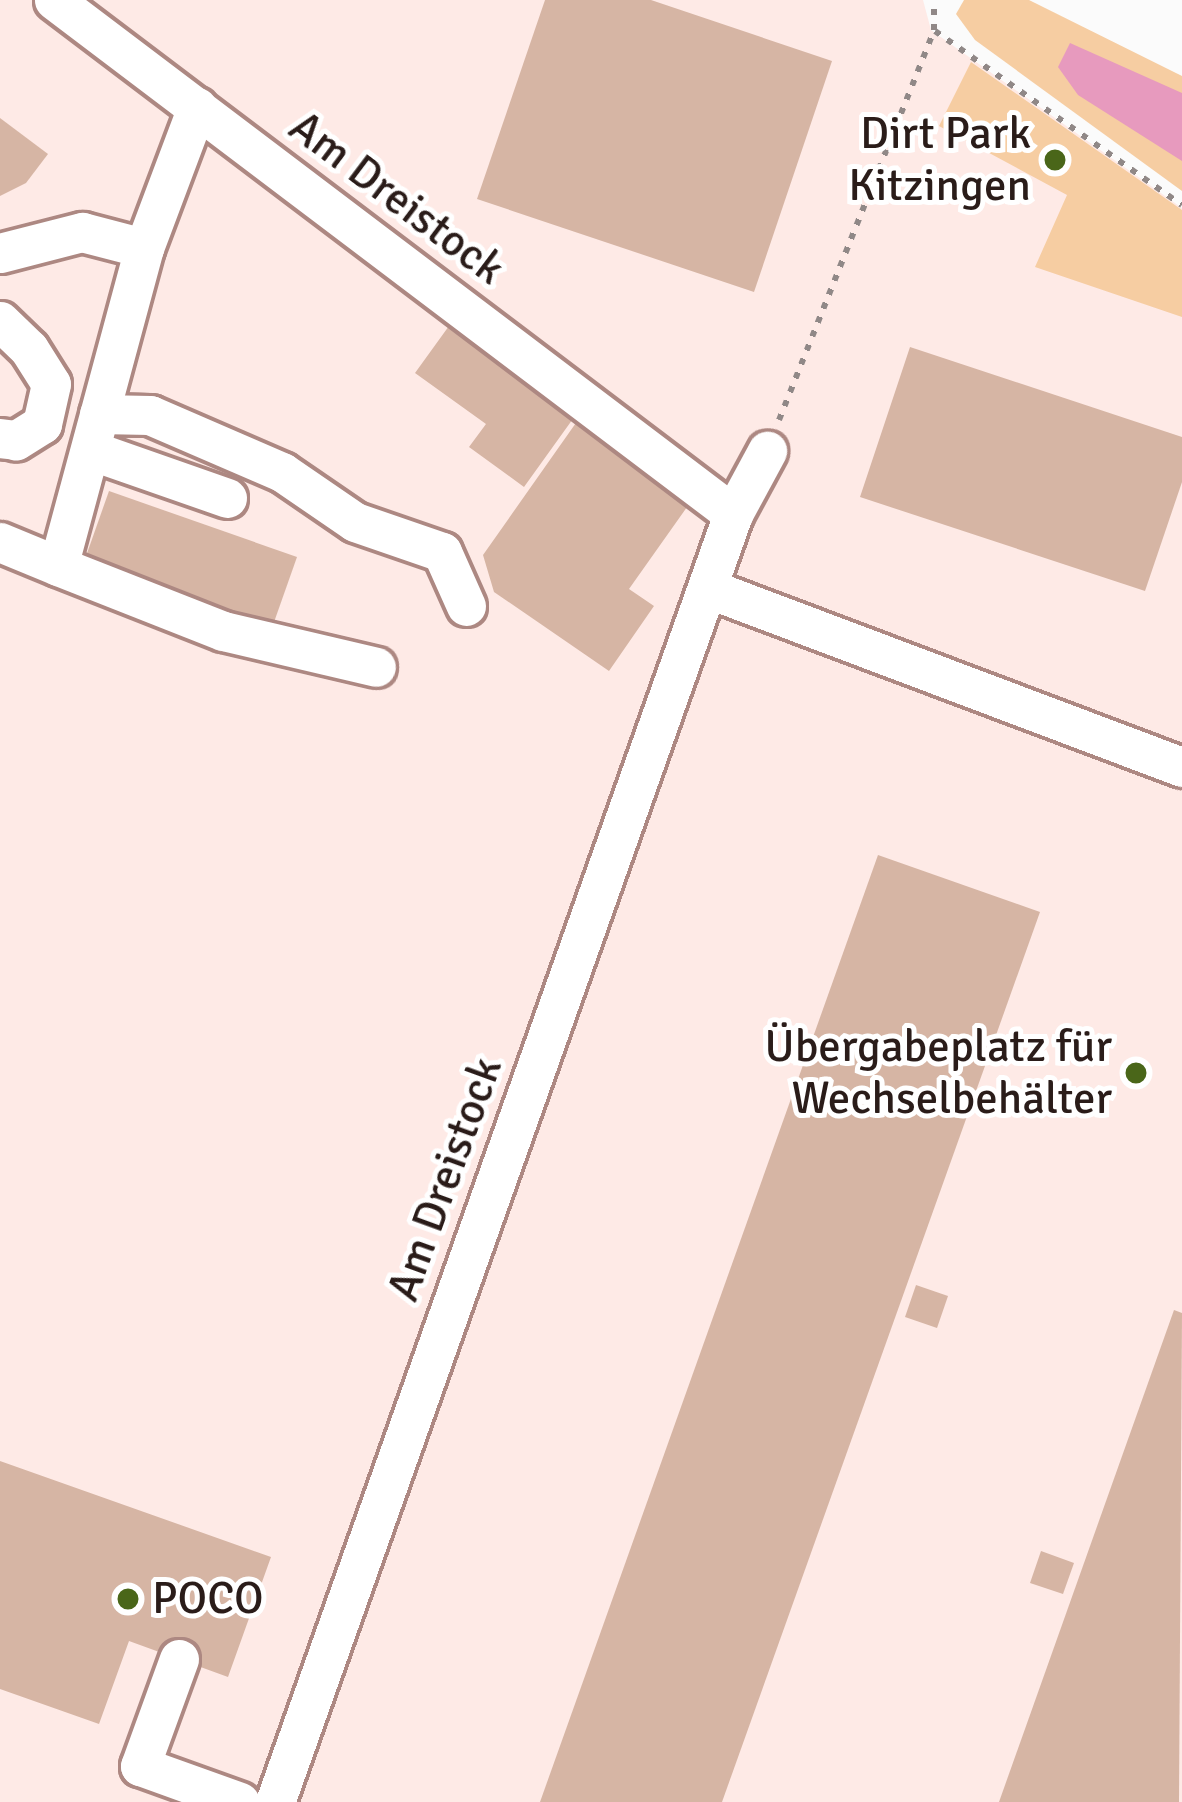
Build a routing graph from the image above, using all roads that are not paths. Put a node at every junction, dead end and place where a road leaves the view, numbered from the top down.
1 (54, 0) edge
2 (197, 106) junction
3 (144, 248) junction
4 (0, 253) edge
5 (0, 321) edge
6 (96, 432) junction
7 (0, 438) edge
8 (766, 451) road end
9 (226, 498) dead end
10 (733, 514) junction
11 (0, 542) edge
12 (58, 566) junction
13 (706, 588) junction
14 (466, 606) dead end
15 (376, 667) dead end
16 (1182, 767) edge
17 (178, 1659) dead end
18 (239, 1802) edge
19 (275, 1802) edge

1 - 2 street, Am Dreistock
2 - 3 street
2 - 10 street, Am Dreistock
3 - 4 street
3 - 6 street
5 - 7 street
6 - 9 street
6 - 12 street
6 - 14 street
8 - 10 street
10 - 13 street, Am Dreistock
11 - 12 street
12 - 15 street
13 - 16 street
13 - 19 street, Am Dreistock
17 - 18 street

